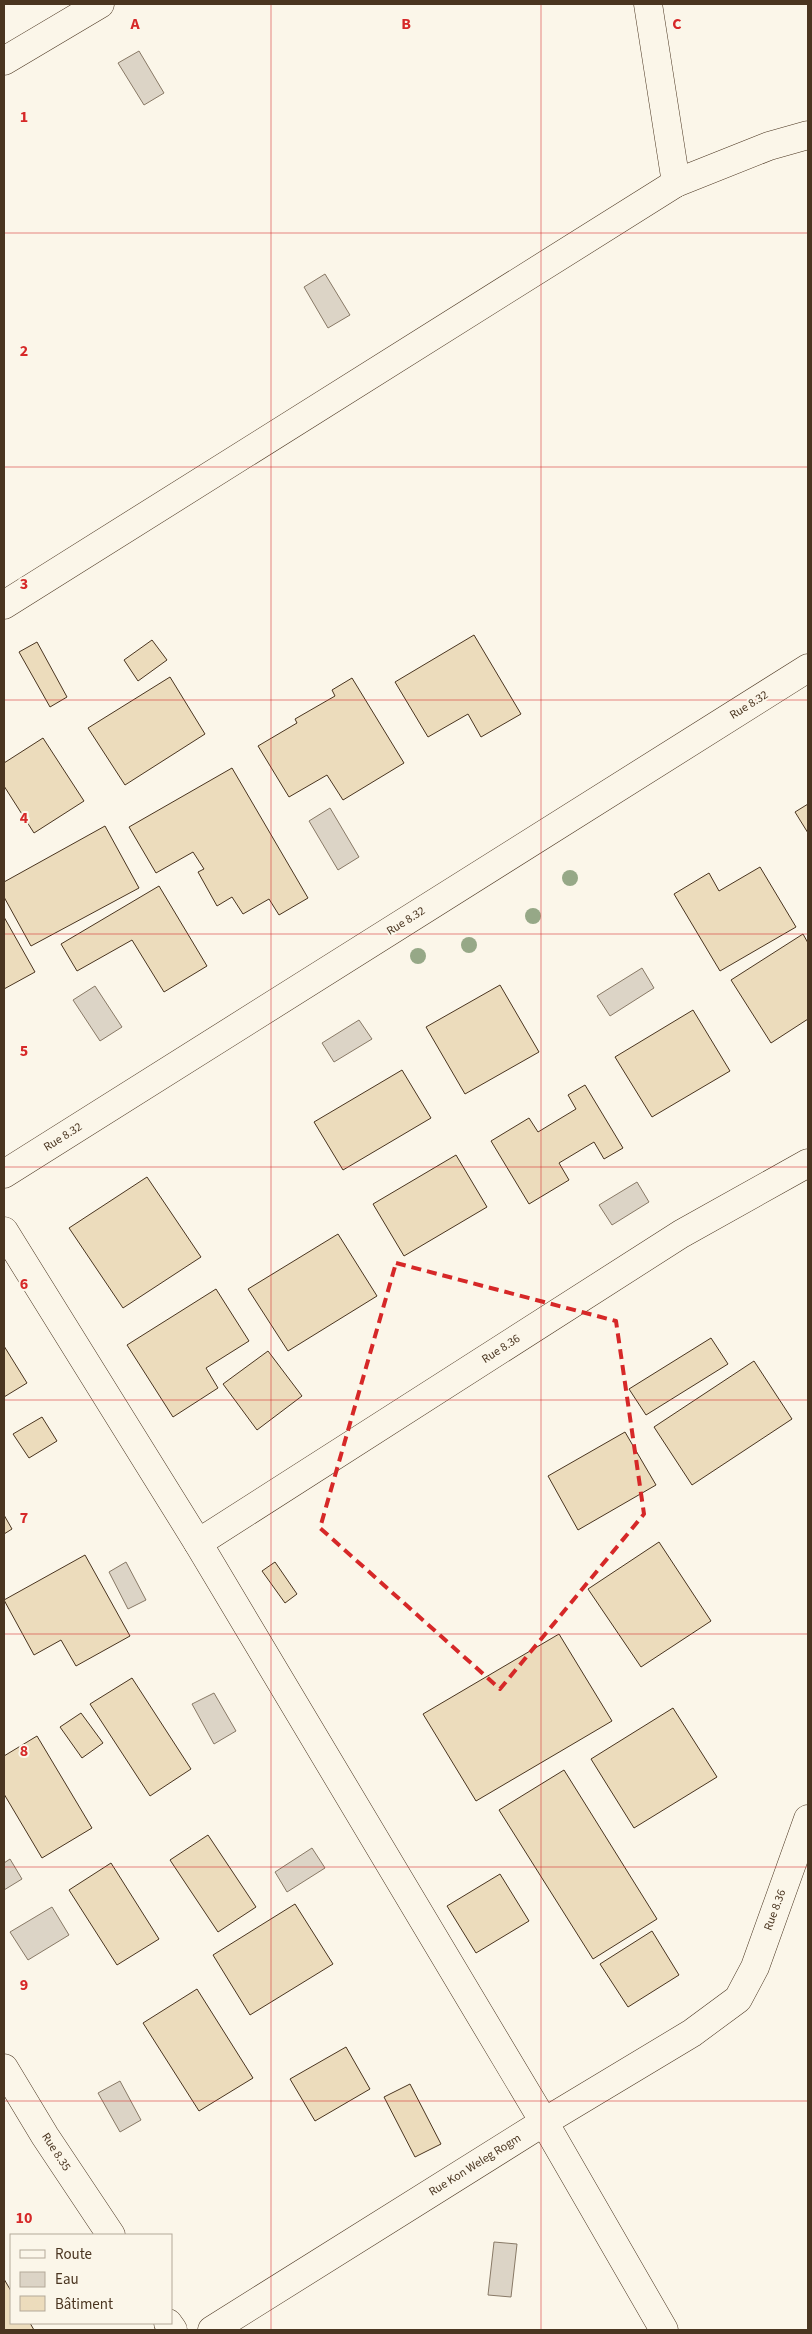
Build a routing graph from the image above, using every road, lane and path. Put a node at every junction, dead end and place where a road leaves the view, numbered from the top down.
1 (100, 4) edge
2 (648, 4) edge
3 (4, 61) edge
4 (808, 135) edge
5 (676, 183) junction
6 (4, 605) edge
7 (808, 668) edge
8 (808, 1163) edge
9 (4, 1174) edge
10 (4, 1231) edge
11 (198, 1543) junction
12 (808, 1819) edge
13 (738, 1999) joint
14 (4, 2068) edge
15 (544, 2122) junction
16 (110, 2234) edge
17 (212, 2330) edge
18 (664, 2330) edge

1 - 3 street
2 - 5 street
4 - 5 street
5 - 6 street
7 - 9 street, Rue 8.32
8 - 11 street, Rue 8.36
10 - 11 street
11 - 15 street
12 - 13 street, Rue 8.36
13 - 15 street, Rue Kon Weleg Rogm
14 - 16 street, Rue 8.35
15 - 17 street, Rue Kon Weleg Rogm
15 - 18 street

